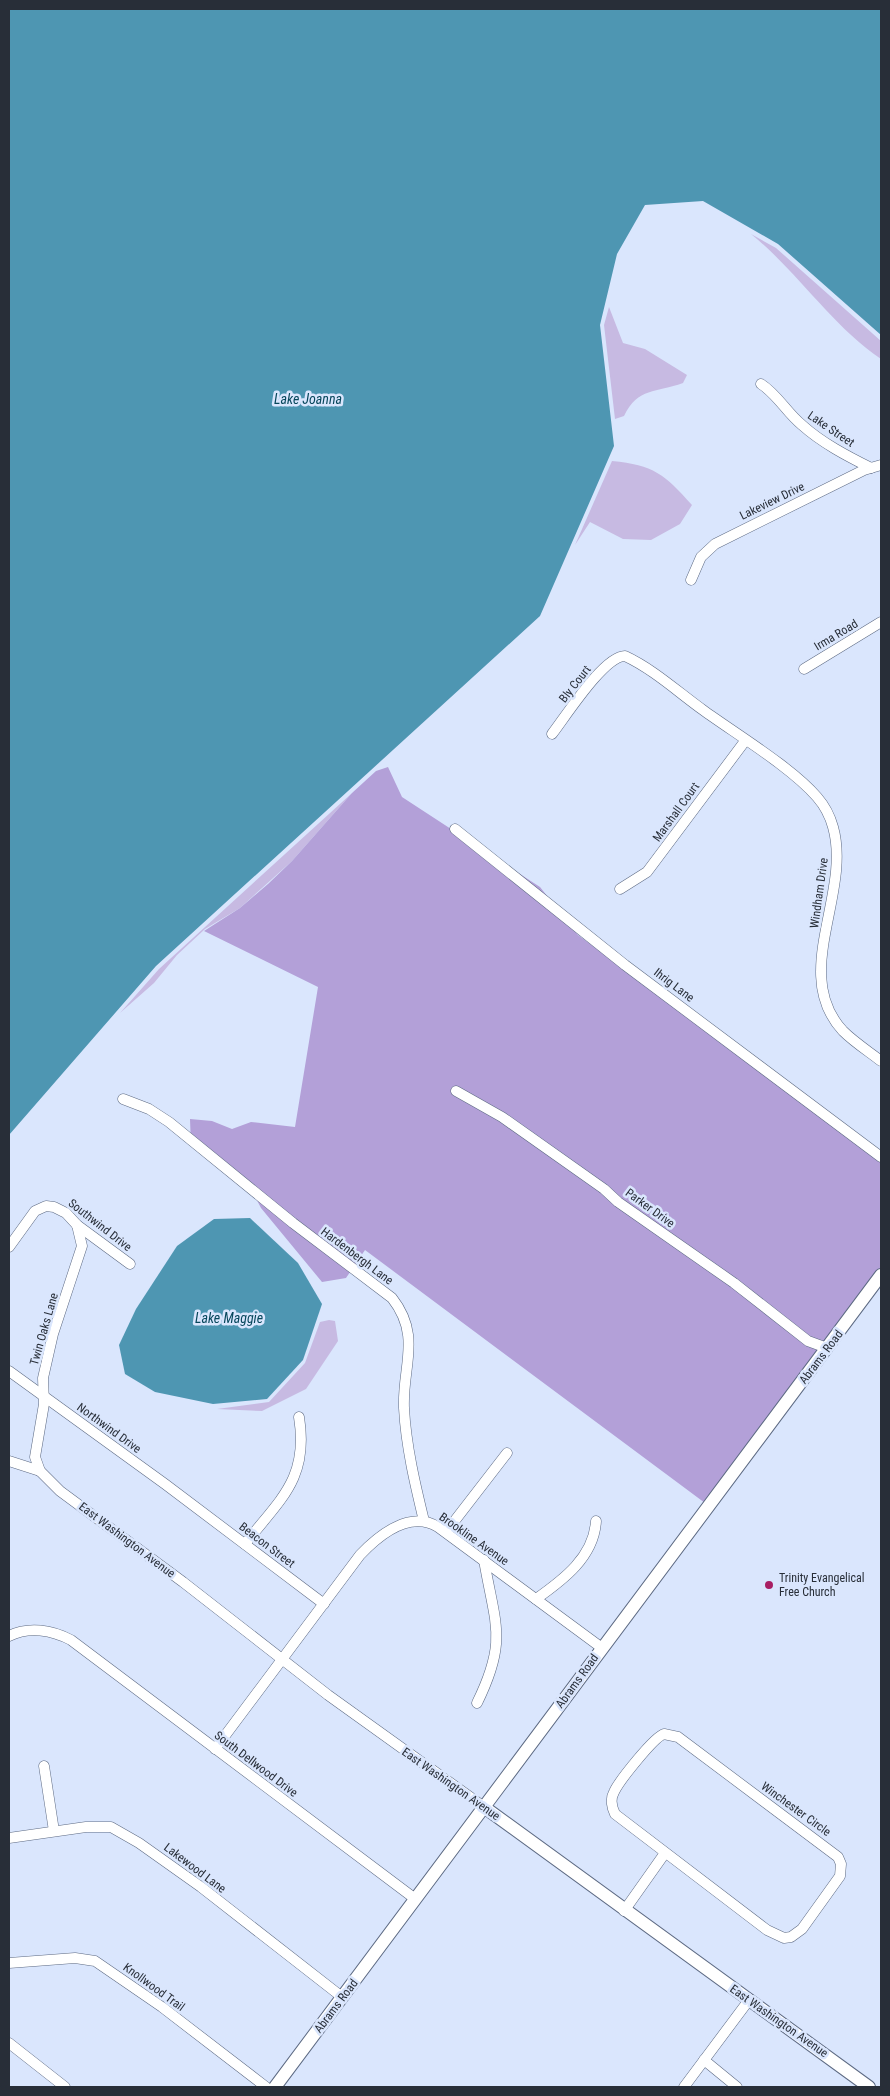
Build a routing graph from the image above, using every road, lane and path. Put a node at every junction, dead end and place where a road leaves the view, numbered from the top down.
1 (761, 384) dead end
2 (876, 467) edge
3 (691, 580) dead end
4 (881, 622) edge
5 (624, 656) joint
6 (804, 669) dead end
7 (552, 734) dead end
8 (745, 741) junction
9 (455, 829) dead end
10 (620, 889) dead end
11 (881, 1061) edge
12 (456, 1091) dead end
13 (123, 1099) dead end
14 (881, 1157) edge
15 (77, 1225) junction
16 (9, 1247) edge
17 (130, 1264) dead end
18 (879, 1284) edge
19 (827, 1348) junction
20 (9, 1371) edge
21 (44, 1396) junction
22 (298, 1417) dead end
23 (507, 1453) dead end
24 (9, 1461) edge
25 (40, 1471) junction
26 (194, 1506) joint
27 (424, 1521) junction
28 (596, 1521) dead end
29 (446, 1532) junction
30 (244, 1544) junction
31 (484, 1560) junction
32 (536, 1599) junction
33 (324, 1604) junction
34 (9, 1636) edge
35 (602, 1648) junction
36 (282, 1659) junction
37 (477, 1704) dead end
38 (215, 1749) junction
39 (44, 1766) dead end
40 (484, 1807) junction
41 (54, 1831) junction
42 (9, 1838) edge
43 (665, 1853) junction
44 (414, 1898) junction
45 (624, 1911) junction
46 (9, 1963) edge
47 (342, 1997) junction
48 (749, 2000) junction
49 (9, 2043) edge
50 (704, 2060) junction
51 (65, 2087) edge
52 (266, 2087) edge
53 (275, 2087) edge
54 (684, 2087) edge
55 (737, 2087) edge
56 (869, 2087) edge

1 - 2 street, Lake Street
2 - 3 street, Lakeview Drive
4 - 6 street, Irma Road
5 - 7 street, Bly Court
5 - 8 street, Windham Drive
8 - 10 street, Marshall Court
8 - 11 street, Windham Drive
9 - 14 street, Ihrig Lane
12 - 19 street, Parker Drive
13 - 27 street, Hardenbergh Lane
15 - 16 street, Southwind Drive
15 - 17 street, Southwind Drive
15 - 21 street, Twin Oaks Lane
18 - 19 street, Abrams Road
19 - 35 street, Abrams Road
20 - 21 street, Northwind Drive
21 - 25 street, Twin Oaks Lane
21 - 26 street, Northwind Drive
22 - 30 street
23 - 29 street
24 - 25 street
25 - 36 street, East Washington Avenue
26 - 30 street, Beacon Street
27 - 29 street, Brookline Avenue
27 - 33 street, Brookline Avenue
28 - 32 street
29 - 31 street, Brookline Avenue
30 - 33 street, Beacon Street
31 - 32 street, Brookline Avenue
31 - 37 street
32 - 35 street, Brookline Avenue
33 - 36 street, Brookline Avenue
34 - 38 street, South Dellwood Drive
35 - 40 street, Abrams Road
36 - 38 street, Brookline Avenue
36 - 40 street, East Washington Avenue
38 - 44 street, South Dellwood Drive
39 - 41 street
40 - 44 street, Abrams Road
40 - 45 street, East Washington Avenue
41 - 42 street, Lakewood Lane
41 - 47 street, Lakewood Lane
43 - 43 street, Winchester Circle
43 - 45 street
44 - 47 street, Abrams Road
45 - 48 street, East Washington Avenue
46 - 52 street, Knollwood Trail
47 - 53 street, Abrams Road
48 - 50 street
48 - 56 street, East Washington Avenue
49 - 51 street
50 - 54 street
50 - 55 street

